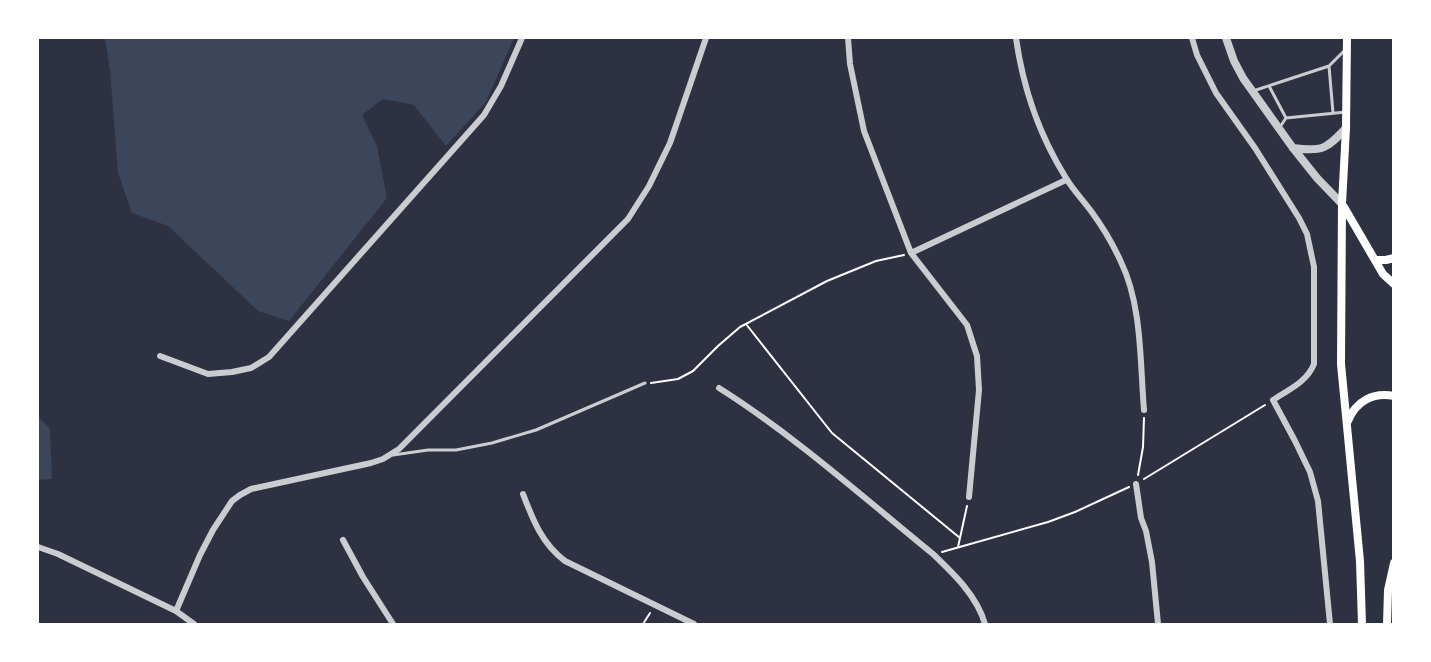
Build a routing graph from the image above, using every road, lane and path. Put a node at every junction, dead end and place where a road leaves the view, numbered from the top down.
1 (522, 38) edge
2 (705, 38) edge
3 (848, 38) edge
4 (1016, 38) edge
5 (1192, 38) edge
6 (1226, 38) edge
7 (1347, 38) edge
8 (1347, 48) junction
9 (1329, 66) junction
10 (1269, 86) junction
11 (1252, 91) junction
12 (1346, 112) junction
13 (1333, 113) junction
14 (1286, 118) junction
15 (1279, 128) junction
16 (1346, 128) junction
17 (1293, 148) junction
18 (1066, 180) junction
19 (1342, 204) junction
20 (911, 253) junction
21 (1394, 258) edge
22 (1375, 260) junction
23 (1394, 284) edge
24 (746, 324) junction
25 (160, 356) dead end
26 (645, 383) joint
27 (719, 388) dead end
28 (1394, 396) edge
29 (1272, 400) junction
30 (1144, 410) joint
31 (1347, 424) junction
32 (390, 455) junction
33 (1136, 484) junction
34 (523, 494) dead end
35 (969, 498) joint
36 (960, 538) junction
37 (343, 540) dead end
38 (38, 547) edge
39 (958, 547) junction
40 (933, 554) junction
41 (1394, 563) edge
42 (655, 605) junction
43 (176, 611) junction
44 (195, 624) edge
45 (393, 624) edge
46 (643, 624) edge
47 (694, 624) edge
48 (985, 624) edge
49 (1158, 624) edge
50 (1330, 624) edge
51 (1362, 624) edge
52 (1387, 624) edge

1 - 25 street
2 - 32 street
3 - 20 street
4 - 18 street
5 - 29 street
6 - 11 street
7 - 8 main road
8 - 9 lane
8 - 12 main road
9 - 10 lane
9 - 13 lane
10 - 11 lane
10 - 14 lane
11 - 15 street
12 - 13 lane
12 - 16 main road
13 - 14 lane
14 - 15 lane
15 - 17 street
16 - 17 street
16 - 19 main road
17 - 19 street
18 - 20 street
18 - 30 street
19 - 22 main road
19 - 31 main road
20 - 24 path
20 - 35 street
21 - 22 main road
22 - 23 main road
24 - 26 path
24 - 36 path
26 - 32 lane
27 - 40 street
28 - 31 main road
29 - 33 path
29 - 50 street
30 - 33 path
31 - 51 main road
32 - 43 street
33 - 39 path
33 - 49 street
34 - 42 street
35 - 36 path
36 - 39 path
37 - 45 street
38 - 43 street
39 - 40 path
40 - 48 street
41 - 52 main road
42 - 46 path
42 - 47 street
43 - 44 street

